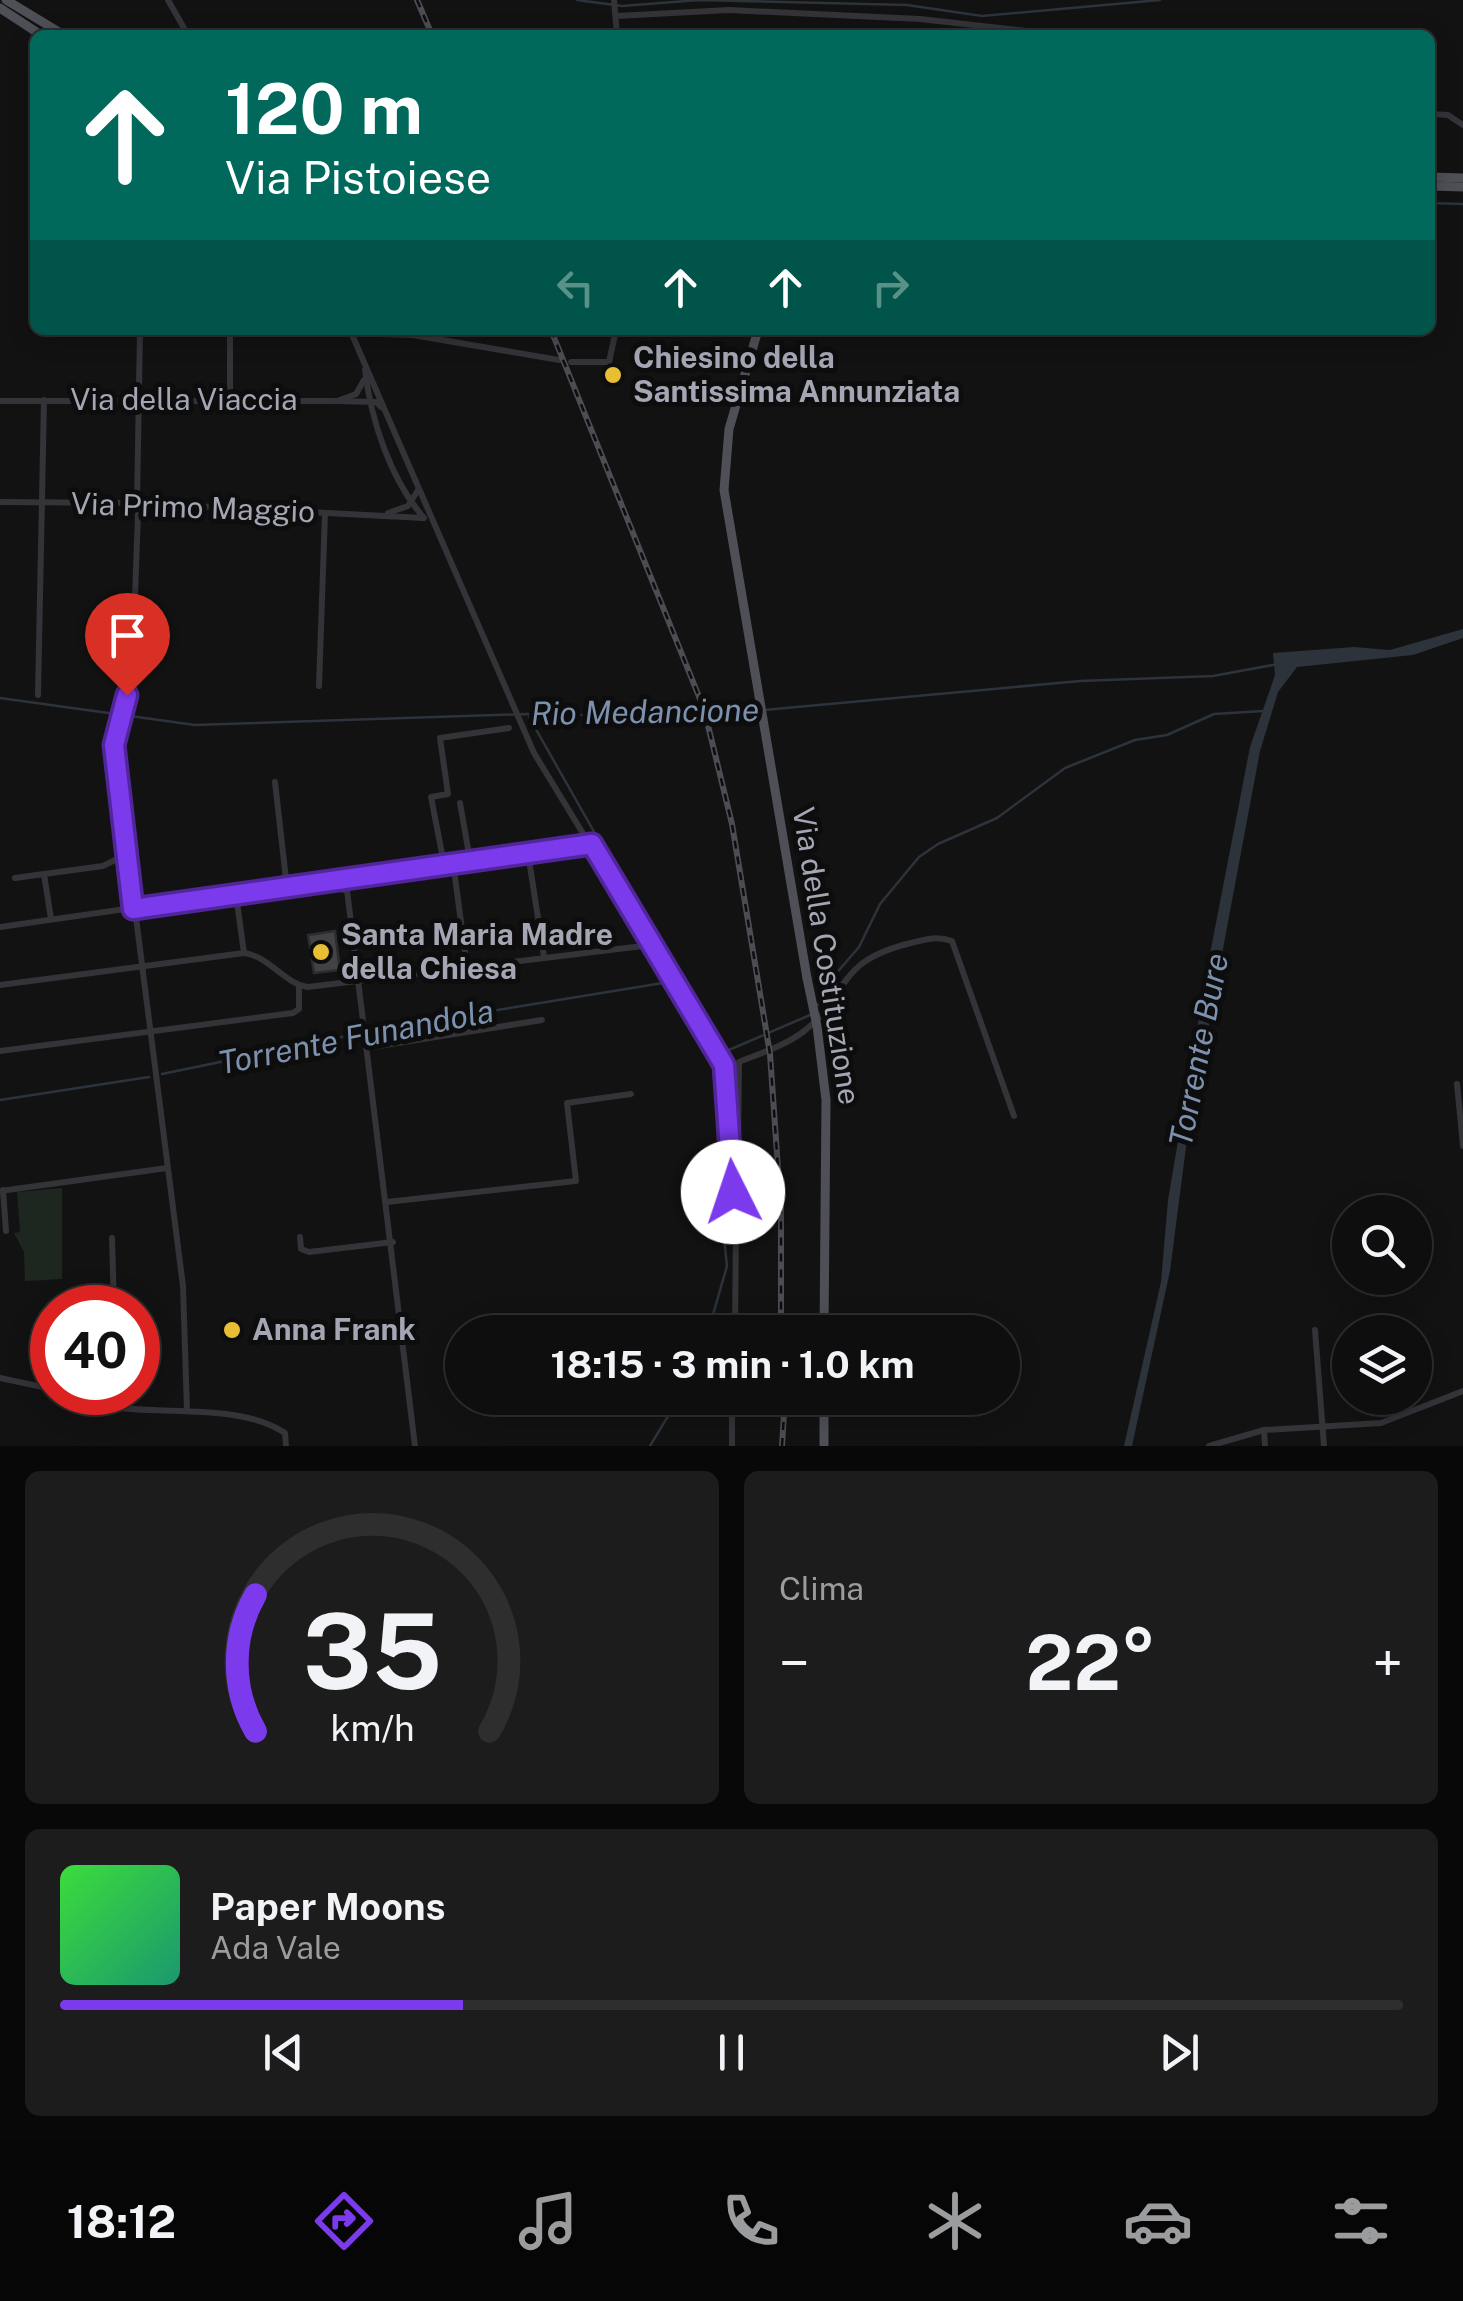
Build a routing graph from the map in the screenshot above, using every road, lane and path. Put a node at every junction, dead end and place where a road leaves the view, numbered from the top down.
1 (6, 0) edge
2 (168, 0) edge
3 (614, 1) edge
4 (0, 8) edge
5 (616, 14) junction
6 (39, 30) edge
7 (40, 30) edge
8 (185, 30) edge
9 (617, 30) edge
10 (1018, 30) edge
11 (1435, 114) edge
12 (1463, 125) edge
13 (1435, 177) edge
14 (1463, 178) edge
15 (1435, 186) edge
16 (1463, 188) edge
17 (140, 335) edge
18 (230, 335) edge
19 (352, 335) edge
20 (425, 335) edge
21 (615, 335) edge
22 (757, 335) edge
23 (559, 360) dead end
24 (571, 362) dead end
25 (365, 368) junction
26 (44, 400) junction
27 (140, 400) junction
28 (230, 400) junction
29 (0, 401) edge
30 (336, 401) junction
31 (368, 403) junction
32 (382, 408) junction
33 (418, 490) junction
34 (411, 500) junction
35 (0, 502) edge
36 (42, 502) junction
37 (137, 502) junction
38 (160, 506) junction
39 (324, 513) junction
40 (387, 514) junction
41 (423, 518) junction
42 (436, 533) junction
43 (319, 686) dead end
44 (38, 695) dead end
45 (509, 728) dead end
46 (275, 782) dead end
47 (460, 803) dead end
48 (592, 844) junction
49 (528, 853) junction
50 (125, 855) junction
51 (470, 860) junction
52 (454, 862) junction
53 (444, 864) junction
54 (44, 874) junction
55 (15, 878) dead end
56 (343, 878) junction
57 (305, 884) junction
58 (287, 888) junction
59 (343, 889) junction
60 (236, 894) junction
61 (133, 909) junction
62 (51, 920) junction
63 (0, 927) edge
64 (652, 945) junction
65 (244, 954) junction
66 (544, 957) junction
67 (139, 966) junction
68 (466, 967) junction
69 (358, 980) junction
70 (0, 985) edge
71 (298, 985) junction
72 (542, 1020) dead end
73 (148, 1032) junction
74 (366, 1046) junction
75 (0, 1051) edge
76 (1456, 1084) dead end
77 (631, 1094) dead end
78 (1014, 1116) dead end
79 (1463, 1146) edge
80 (730, 1159) junction
81 (166, 1168) junction
82 (2, 1191) edge
83 (387, 1202) junction
84 (6, 1231) dead end
85 (300, 1237) dead end
86 (112, 1238) dead end
87 (392, 1242) junction
88 (113, 1285) edge
89 (735, 1315) edge
90 (824, 1315) edge
91 (1315, 1330) dead end
92 (0, 1378) edge
93 (30, 1384) edge
94 (1463, 1391) edge
95 (160, 1409) edge
96 (187, 1411) junction
97 (732, 1415) edge
98 (824, 1415) edge
99 (1322, 1425) junction
100 (1264, 1430) junction
101 (286, 1446) edge
102 (415, 1446) edge
103 (732, 1446) edge
104 (824, 1446) edge
105 (1209, 1446) edge
106 (1264, 1446) edge
107 (1324, 1446) edge

1 - 7 main road
2 - 8 street
3 - 5 street
4 - 6 main road
5 - 9 street
5 - 10 street
11 - 12 street
13 - 14 main road
15 - 16 main road
17 - 27 street
18 - 28 street
19 - 25 street
20 - 23 street
21 - 24 street
22 - 90 main road, Via della Costituzione, bridge
25 - 30 street
25 - 31 street
25 - 32 street
26 - 27 street, Via della Viaccia
26 - 29 street, Via della Viaccia
26 - 36 street
27 - 28 street, Via della Viaccia
27 - 37 street
28 - 30 street, Via della Viaccia
30 - 31 street, Via della Viaccia
31 - 32 street, Via della Viaccia
31 - 34 street
32 - 33 street
33 - 34 street
33 - 42 street
34 - 40 street
34 - 41 street
35 - 36 street, Via Primo Maggio
36 - 37 street, Via Primo Maggio
36 - 44 street
37 - 38 street, Via Primo Maggio
38 - 39 street, Via Primo Maggio
38 - 50 street
39 - 40 street, Via Primo Maggio
39 - 43 street
40 - 41 street, Via Primo Maggio
41 - 42 street
42 - 48 street
45 - 53 street
46 - 58 street
47 - 51 street
48 - 49 street
48 - 64 street
49 - 51 street
49 - 66 street
50 - 54 street
50 - 61 street
51 - 52 street
52 - 53 street
52 - 68 street
53 - 56 street
54 - 55 street
54 - 62 street
56 - 57 street
56 - 59 street
57 - 58 street
57 - 59 street
58 - 60 street
59 - 69 street
60 - 61 street
60 - 65 street
61 - 62 street
61 - 67 street
62 - 63 street
64 - 66 street
64 - 80 street
65 - 67 street
65 - 71 street
66 - 68 street
67 - 70 street
67 - 73 street
68 - 69 street
69 - 71 street
69 - 74 street
71 - 73 street
72 - 74 street
73 - 75 street
73 - 81 street
74 - 83 street
76 - 79 street
77 - 83 street
78 - 80 street
80 - 89 street
81 - 82 street
81 - 96 street
82 - 84 street
83 - 87 street
85 - 87 street
86 - 88 street
87 - 102 street
91 - 99 street
92 - 93 street
94 - 99 street
95 - 96 street
96 - 101 street
97 - 103 street
98 - 104 main road
99 - 100 street
99 - 107 street
100 - 105 street
100 - 106 street

